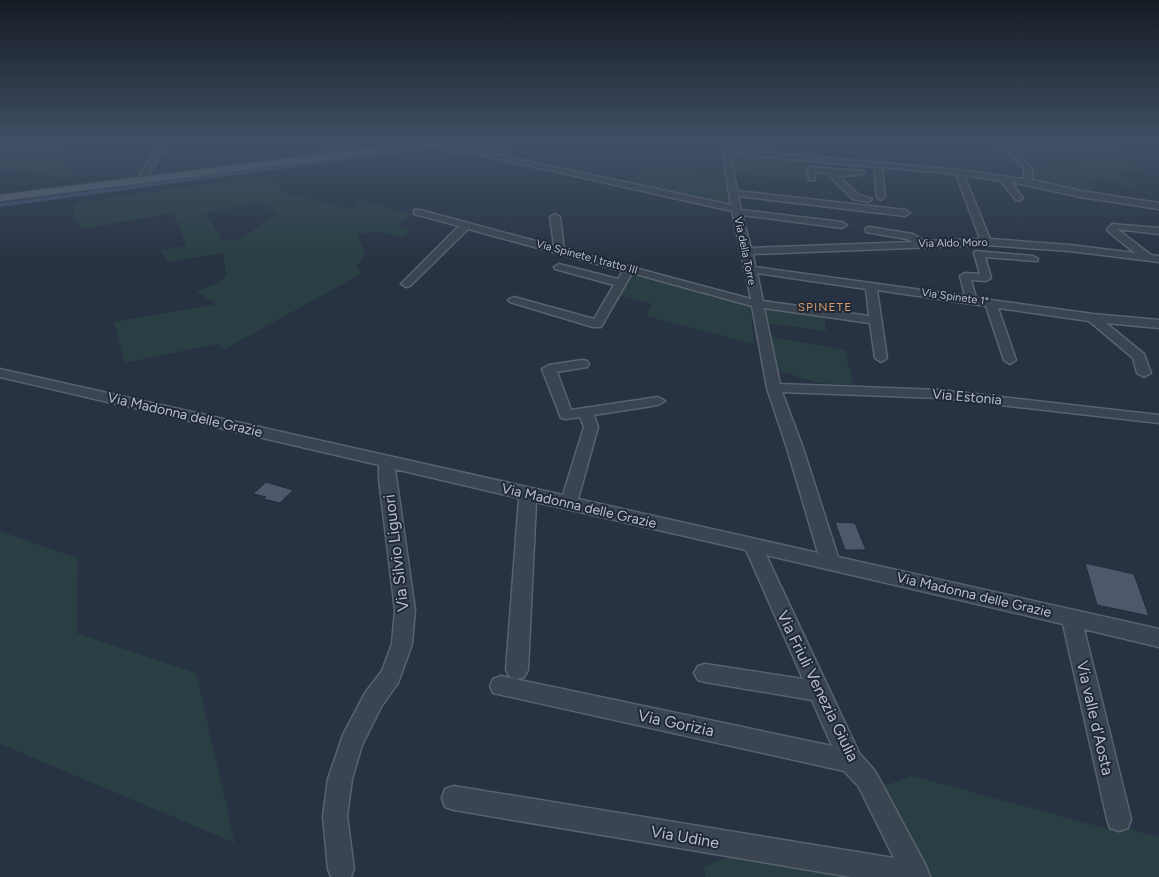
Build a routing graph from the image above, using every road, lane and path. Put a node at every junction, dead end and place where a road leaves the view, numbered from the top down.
1 (117, 183) edge
2 (613, 183) edge
3 (732, 183) edge
4 (841, 183) edge
5 (880, 183) edge
6 (963, 183) edge
7 (1007, 183) edge
8 (1032, 183) edge
9 (734, 193) junction
10 (1081, 194) junction
11 (0, 197) edge
12 (881, 197) dead end
13 (1019, 198) dead end
14 (868, 199) dead end
15 (1159, 206) edge
16 (1090, 207) dead end
17 (736, 211) junction
18 (417, 212) dead end
19 (905, 213) dead end
20 (555, 216) dead end
21 (842, 225) dead end
22 (465, 226) junction
23 (870, 230) dead end
24 (1159, 231) edge
25 (986, 242) junction
26 (925, 244) junction
27 (559, 249) junction
28 (747, 251) junction
29 (1033, 259) dead end
30 (1154, 259) edge
31 (559, 267) dead end
32 (629, 269) junction
33 (750, 269) junction
34 (1159, 269) edge
35 (619, 283) junction
36 (406, 284) dead end
37 (871, 286) junction
38 (971, 299) junction
39 (514, 300) dead end
40 (990, 302) junction
41 (757, 304) junction
42 (1093, 318) junction
43 (875, 320) junction
44 (1159, 324) edge
45 (881, 358) dead end
46 (1010, 360) dead end
47 (582, 364) dead end
48 (0, 373) edge
49 (1144, 374) dead end
50 (774, 388) junction
51 (658, 401) dead end
52 (586, 412) junction
53 (1159, 419) edge
54 (387, 461) junction
55 (528, 494) junction
56 (569, 503) junction
57 (752, 545) junction
58 (830, 562) junction
59 (1071, 618) junction
60 (1159, 638) edge
61 (517, 670) dead end
62 (705, 673) dead end
63 (501, 686) dead end
64 (818, 691) junction
65 (851, 761) junction
66 (454, 798) dead end
67 (1119, 819) dead end
68 (341, 869) dead end
69 (917, 876) edge

1 - 11 main road
2 - 17 street, Via della Torre
3 - 9 street
4 - 14 street
5 - 12 street
6 - 25 street
7 - 13 street
8 - 10 street
9 - 17 street
9 - 19 street
10 - 15 street
10 - 16 street
17 - 21 street
17 - 28 street, Via della Torre
18 - 22 street, Via Spinete I tratto III
20 - 27 street
22 - 27 street, Via Spinete I tratto III
22 - 36 street
23 - 26 street
24 - 30 street
25 - 26 street, Via Aldo Moro
25 - 30 street, Via Aldo Moro
26 - 28 street, Via Aldo Moro
27 - 32 street, Via Spinete I tratto III
28 - 33 street, Via della Torre
29 - 38 street
30 - 34 street
31 - 35 street
32 - 35 street
32 - 41 street, Via Spinete I tratto III
33 - 37 street, Via Spinete 1°
33 - 41 street, Via della Torre
35 - 39 street
37 - 38 street, Via Spinete 1°
37 - 43 street
38 - 40 street, Via Spinete 1°
40 - 42 street, Via Spinete 1°
40 - 46 street
41 - 43 street, Via Spinete I tratto III
41 - 50 street, Via della Torre
42 - 44 street, Via Spinete 1°
42 - 49 street
43 - 45 street
47 - 52 street
48 - 54 street, Via Madonna delle Grazie
50 - 53 street, Via Estonia
50 - 58 street, Via della Torre
51 - 52 street
52 - 56 street
54 - 55 street, Via Madonna delle Grazie
54 - 68 street, Via Silvio Liguori
55 - 56 street, Via Madonna delle Grazie
55 - 61 street
56 - 57 street, Via Madonna delle Grazie
57 - 58 street, Via Madonna delle Grazie
57 - 64 street, Via Friuli Venezia Giulia
58 - 59 street, Via Madonna delle Grazie
59 - 60 street, Via Madonna delle Grazie
59 - 67 street, Via valle d'Aosta
62 - 64 street
63 - 65 street, Via Gorizia
64 - 65 street, Via Friuli Venezia Giulia
65 - 69 street, Via Friuli Venezia Giulia
66 - 69 street, Via Udine

